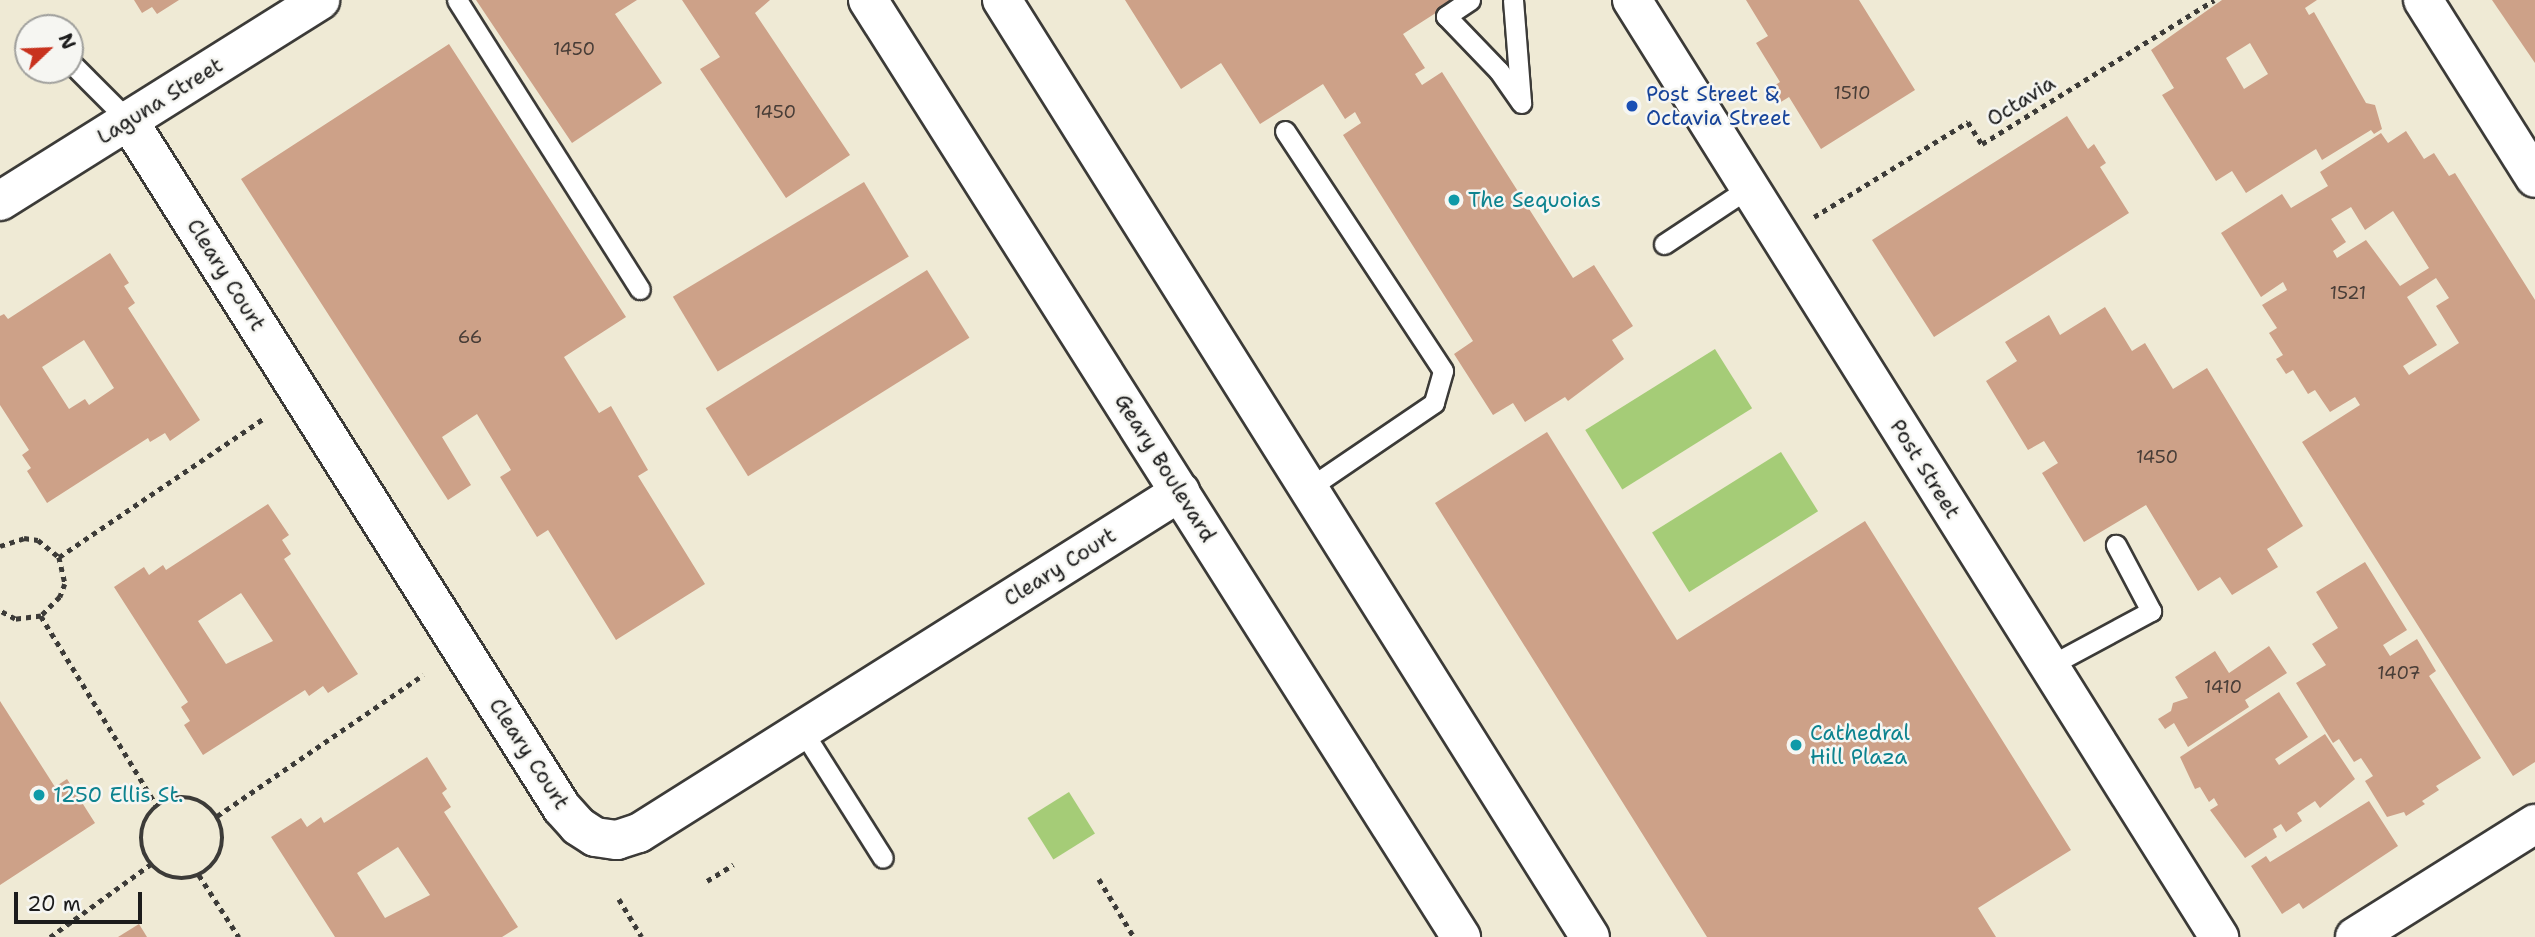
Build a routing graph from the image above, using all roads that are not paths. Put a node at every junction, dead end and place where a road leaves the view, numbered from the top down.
1 (320, 0) edge
2 (457, 0) edge
3 (868, 0) edge
4 (1002, 0) edge
5 (1471, 0) edge
6 (1513, 0) edge
7 (1632, 0) edge
8 (2423, 0) edge
9 (84, 76) edge
10 (128, 120) junction
11 (1285, 131) dead end
12 (2535, 178) edge
13 (1750, 187) junction
14 (0, 201) edge
15 (1664, 244) dead end
16 (640, 289) dead end
17 (1309, 488) junction
18 (1180, 492) junction
19 (2116, 545) dead end
20 (2049, 666) junction
21 (802, 730) junction
22 (2535, 824) edge
23 (883, 858) dead end
24 (1461, 937) edge
25 (1590, 937) edge
26 (2219, 937) edge
27 (2355, 937) edge

1 - 10 street, Laguna Street
2 - 16 lane
3 - 18 street, Geary Boulevard
4 - 17 street
5 - 6 lane
7 - 13 street, Post Street
8 - 12 street
9 - 10 lane
10 - 14 street, Laguna Street
10 - 21 street, Cleary Court
11 - 17 lane
13 - 15 lane
13 - 20 street, Post Street
17 - 25 street
18 - 21 street, Cleary Court
18 - 24 street, Geary Boulevard
19 - 20 lane
20 - 26 street, Post Street
21 - 23 lane
22 - 27 street

